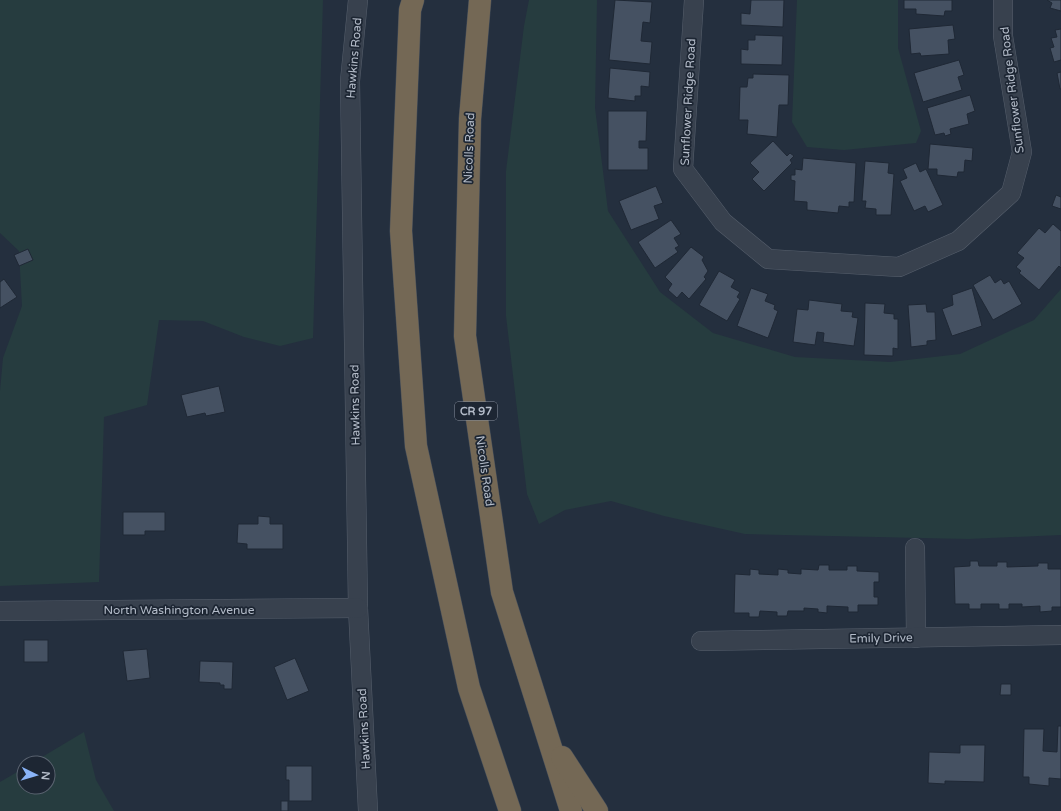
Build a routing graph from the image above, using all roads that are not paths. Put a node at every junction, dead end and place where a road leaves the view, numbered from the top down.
1 (358, 0) edge
2 (412, 0) edge
3 (480, 0) edge
4 (694, 0) edge
5 (1004, 0) edge
6 (915, 548) dead end
7 (358, 608) junction
8 (0, 611) edge
9 (1061, 635) edge
10 (916, 638) junction
11 (701, 641) dead end
12 (548, 735) junction
13 (368, 811) edge
14 (510, 811) edge
15 (571, 811) edge
16 (598, 811) edge

1 - 7 street, Hawkins Road
2 - 14 highway
3 - 12 highway, Nicolls Road / CR 97
4 - 5 street, Sunflower Ridge Road
6 - 10 street
7 - 8 street, North Washington Avenue
7 - 13 street, Hawkins Road
9 - 10 street, Emily Drive
10 - 11 street, Emily Drive
12 - 15 highway, Nicolls Road / CR 97
12 - 16 highway

